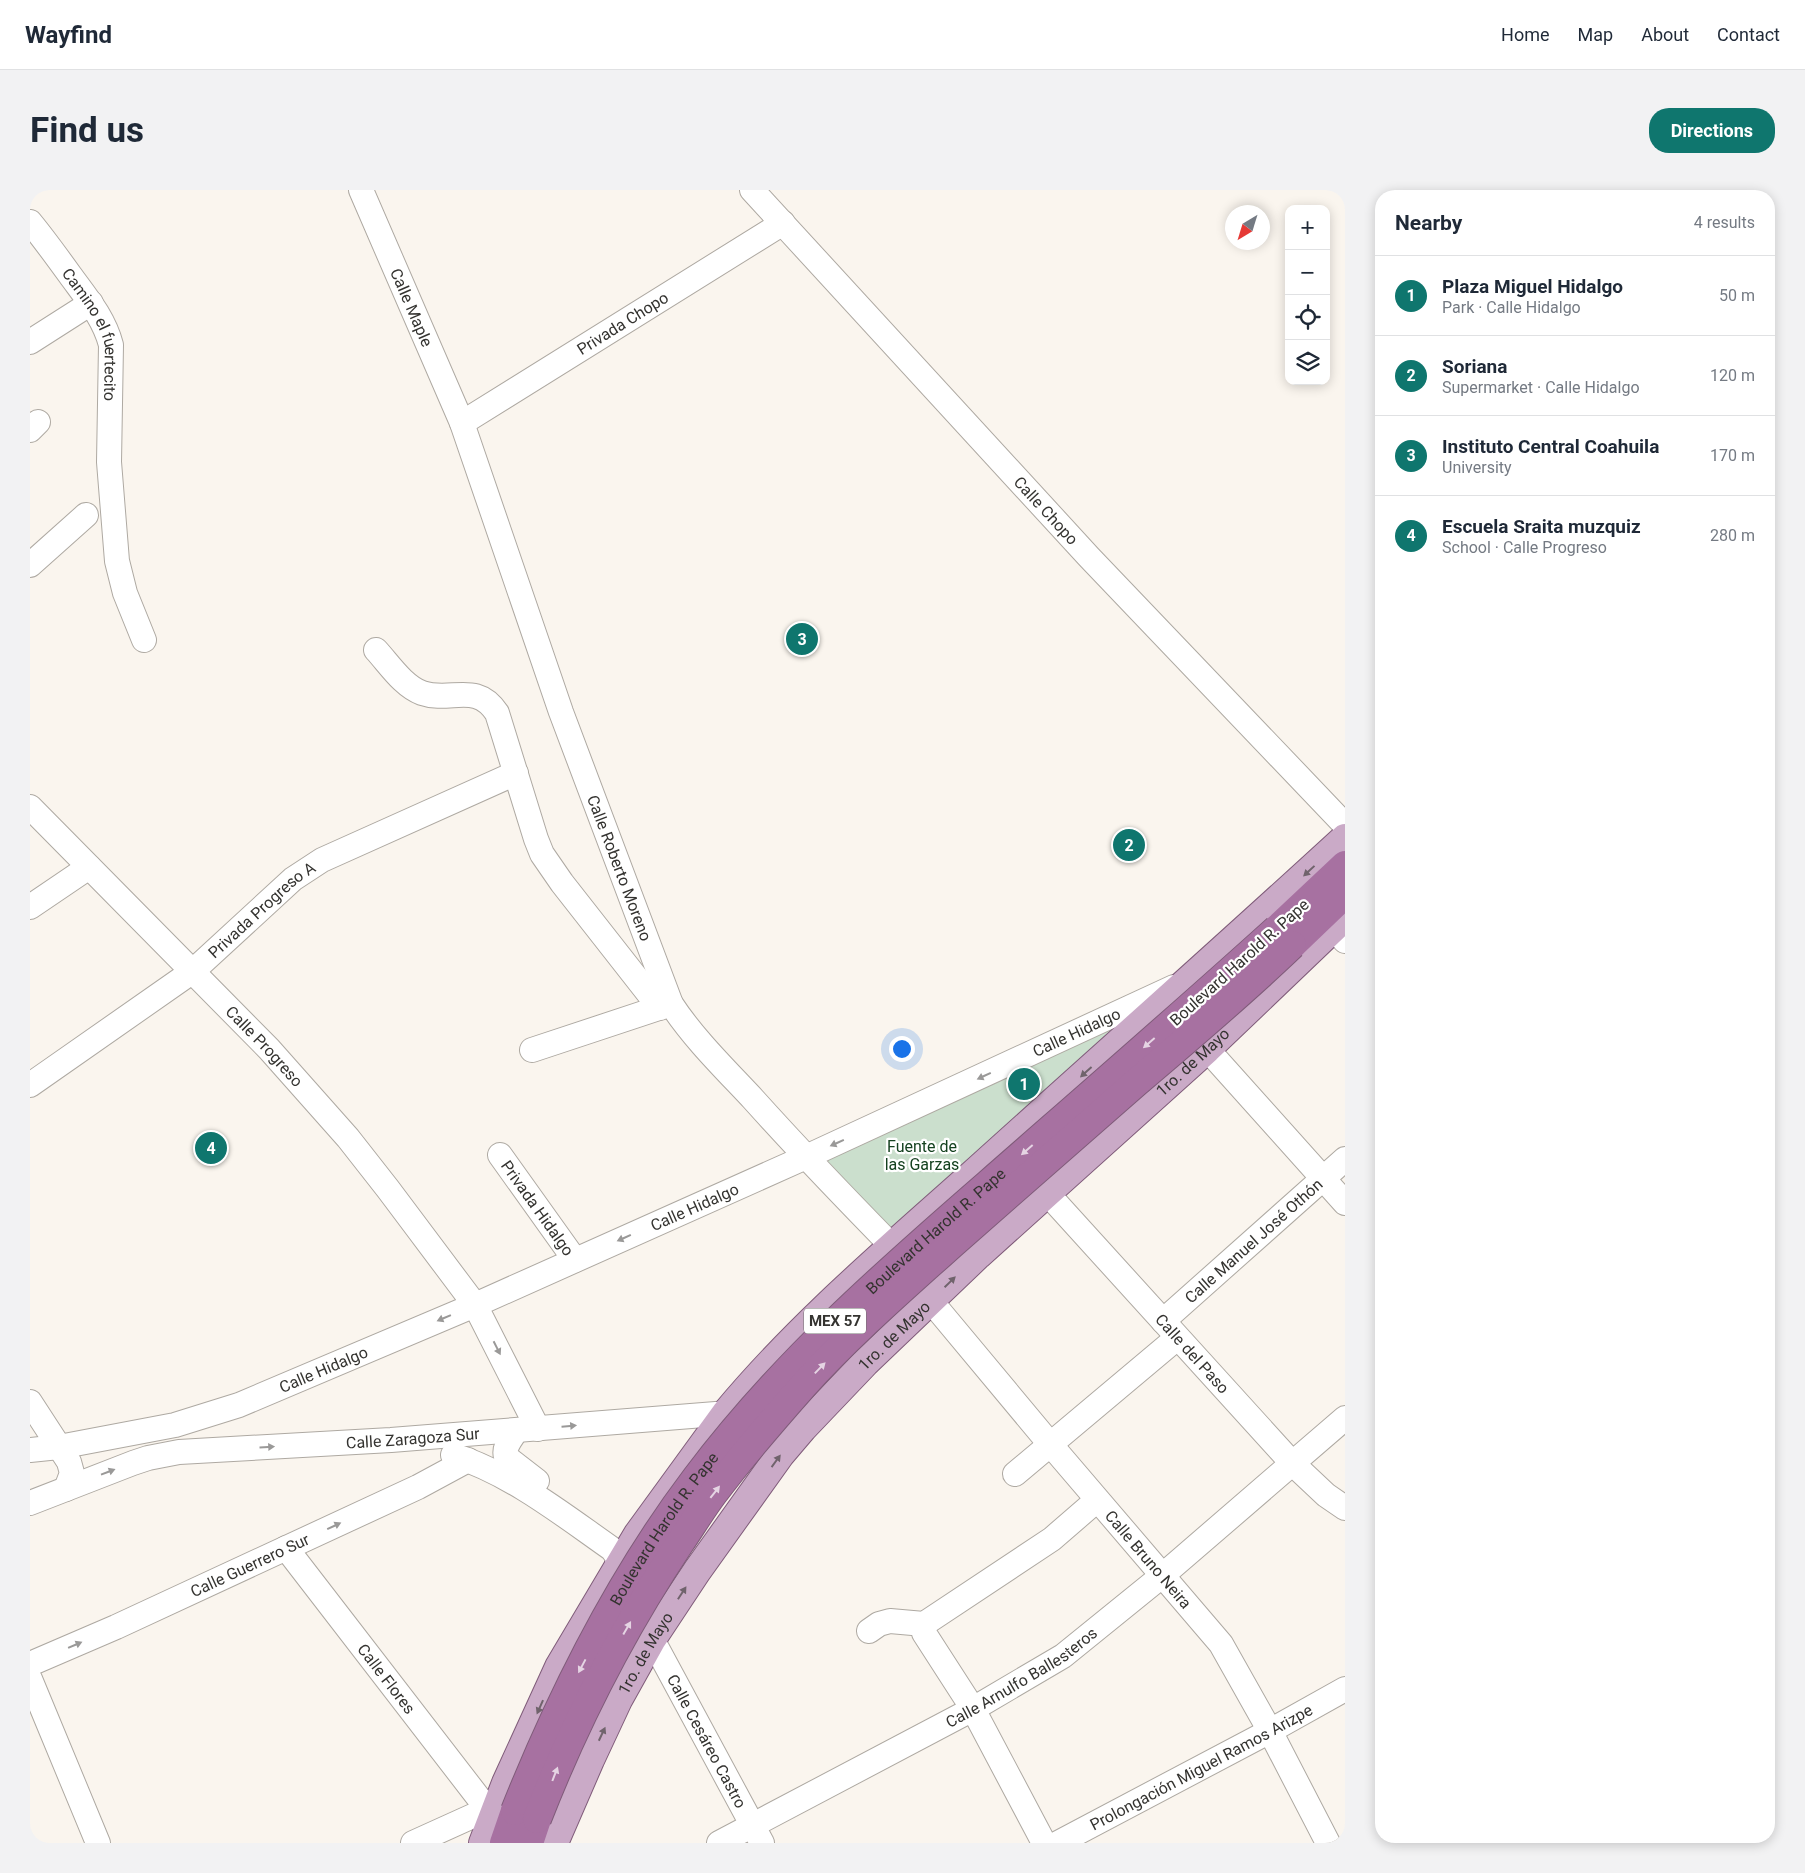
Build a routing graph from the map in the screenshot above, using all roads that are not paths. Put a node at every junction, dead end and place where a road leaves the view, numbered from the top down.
1 (361, 190) edge
2 (752, 190) edge
3 (783, 223) junction
4 (32, 227) edge
5 (91, 303) junction
6 (30, 342) edge
7 (462, 423) junction
8 (86, 515) dead end
9 (30, 565) edge
10 (144, 640) dead end
11 (376, 650) dead end
12 (516, 773) junction
13 (30, 807) edge
14 (1345, 825) edge
15 (1345, 838) edge
16 (1345, 865) edge
17 (88, 866) junction
18 (1345, 894) edge
19 (30, 907) edge
20 (1341, 928) edge
21 (1285, 937) junction
22 (193, 972) junction
23 (1196, 974) junction
24 (666, 1006) junction
25 (1207, 1048) junction
26 (532, 1050) dead end
27 (30, 1085) edge
28 (500, 1155) dead end
29 (806, 1157) junction
30 (1345, 1160) edge
31 (1324, 1179) junction
32 (1046, 1192) junction
33 (1345, 1203) edge
34 (892, 1246) junction
35 (575, 1260) junction
36 (930, 1300) junction
37 (475, 1305) junction
38 (1170, 1329) junction
39 (30, 1402) edge
40 (726, 1413) junction
41 (1345, 1418) edge
42 (804, 1428) junction
43 (527, 1430) junction
44 (391, 1440) junction
45 (1050, 1444) junction
46 (59, 1447) junction
47 (30, 1450) edge
48 (694, 1458) junction
49 (468, 1460) junction
50 (1292, 1464) junction
51 (1015, 1474) dead end
52 (43, 1494) edge
53 (749, 1499) junction
54 (1097, 1500) junction
55 (1345, 1508) edge
56 (642, 1528) junction
57 (286, 1548) junction
58 (618, 1567) junction
59 (1163, 1575) junction
60 (924, 1624) junction
61 (869, 1631) dead end
62 (652, 1639) junction
63 (30, 1664) edge
64 (30, 1679) edge
65 (1345, 1689) edge
66 (972, 1709) junction
67 (1270, 1731) junction
68 (513, 1818) edge
69 (758, 1834) edge
70 (98, 1843) edge
71 (414, 1843) edge
72 (483, 1843) edge
73 (504, 1843) edge
74 (554, 1843) edge
75 (719, 1843) edge
76 (1044, 1843) edge
77 (1058, 1843) edge
78 (1328, 1843) edge

1 - 7 street, Calle Maple
2 - 3 street, Calle Chopo
3 - 7 street, Privada Chopo
3 - 14 street, Calle Chopo
4 - 5 street, Camino el fuertecito
5 - 6 street
5 - 10 street, Camino el fuertecito
7 - 24 street, Calle Roberto Moreno
8 - 9 street
11 - 12 street
12 - 22 street, Privada Progreso A
12 - 24 street
13 - 17 street, Calle Progreso
15 -> 23 main road
16 - 21 highway, Boulevard Harold R. Pape / MEX 57
17 - 19 street
17 - 22 street, Calle Progreso
18 - 21 highway, Boulevard Harold R. Pape / MEX 57
20 - 25 main road, 1ro. de Mayo
21 - 68 highway, Boulevard Harold R. Pape / MEX 57, bridge
22 - 27 street, Privada Progreso A
22 - 37 street, Calle Progreso
23 -> 29 street, Calle Hidalgo
23 -> 34 main road
24 - 26 street
24 - 29 street, Calle Roberto Moreno
25 - 31 street
25 - 32 main road, 1ro. de Mayo
28 - 35 street, Privada Hidalgo
29 - 34 street, Calle Roberto Moreno
29 -> 35 street, Calle Hidalgo
30 - 31 street, Calle Manuel José Othón
31 - 33 street
31 - 38 street, Calle Manuel José Othón
36 -> 32 main road, 1ro. de Mayo
32 - 38 street, Calle del Paso
34 - 40 main road
35 - 37 street, Calle Hidalgo
36 - 42 main road, 1ro. de Mayo
36 - 45 street, Calle Bruno Neira
37 -> 43 street, Calle Progreso
37 -> 46 street, Calle Hidalgo
38 - 45 street, Calle Manuel José Othón
38 - 50 street, Calle del Paso
39 - 46 street
40 - 42 street, Calle Zaragoza Sur
43 -> 40 street, Calle Zaragoza Sur
40 - 48 main road
41 - 50 street, Calle Arnulfo Ballesteros
53 -> 42 main road, 1ro. de Mayo
43 - 44 street, Calle Zaragoza Sur
43 - 56 street
44 - 49 street
52 -> 44 street, Calle Zaragoza Sur
45 - 51 street, Calle Manuel José Othón
45 - 54 street, Calle Bruno Neira
46 - 47 street, Calle Hidalgo
46 - 52 street
48 - 53 main road
48 - 56 main road
57 -> 49 street, Calle Guerrero Sur
49 - 58 street
50 - 55 street, Calle del Paso
50 - 59 street, Calle Arnulfo Ballesteros
62 -> 53 main road, 1ro. de Mayo
54 - 59 street, Calle Bruno Neira
54 - 60 street
56 - 58 main road
63 -> 57 street, Calle Guerrero Sur
57 - 68 street, Calle Flores
58 -> 68 main road
59 - 66 street, Calle Arnulfo Ballesteros
59 - 67 street, Calle Bruno Neira
60 - 61 street
60 - 66 street
62 - 69 street, Calle Cesáreo Castro
74 -> 62 main road, 1ro. de Mayo
64 - 70 street
65 - 67 street, Prolongación Miguel Ramos Arizpe
66 - 69 street, Calle Arnulfo Ballesteros
66 - 76 street
67 - 77 street, Prolongación Miguel Ramos Arizpe
67 - 78 street, Calle Bruno Neira
68 - 71 street
68 - 72 main road
68 - 73 highway, Boulevard Harold R. Pape / MEX 57
69 - 75 street, Calle Arnulfo Ballesteros

